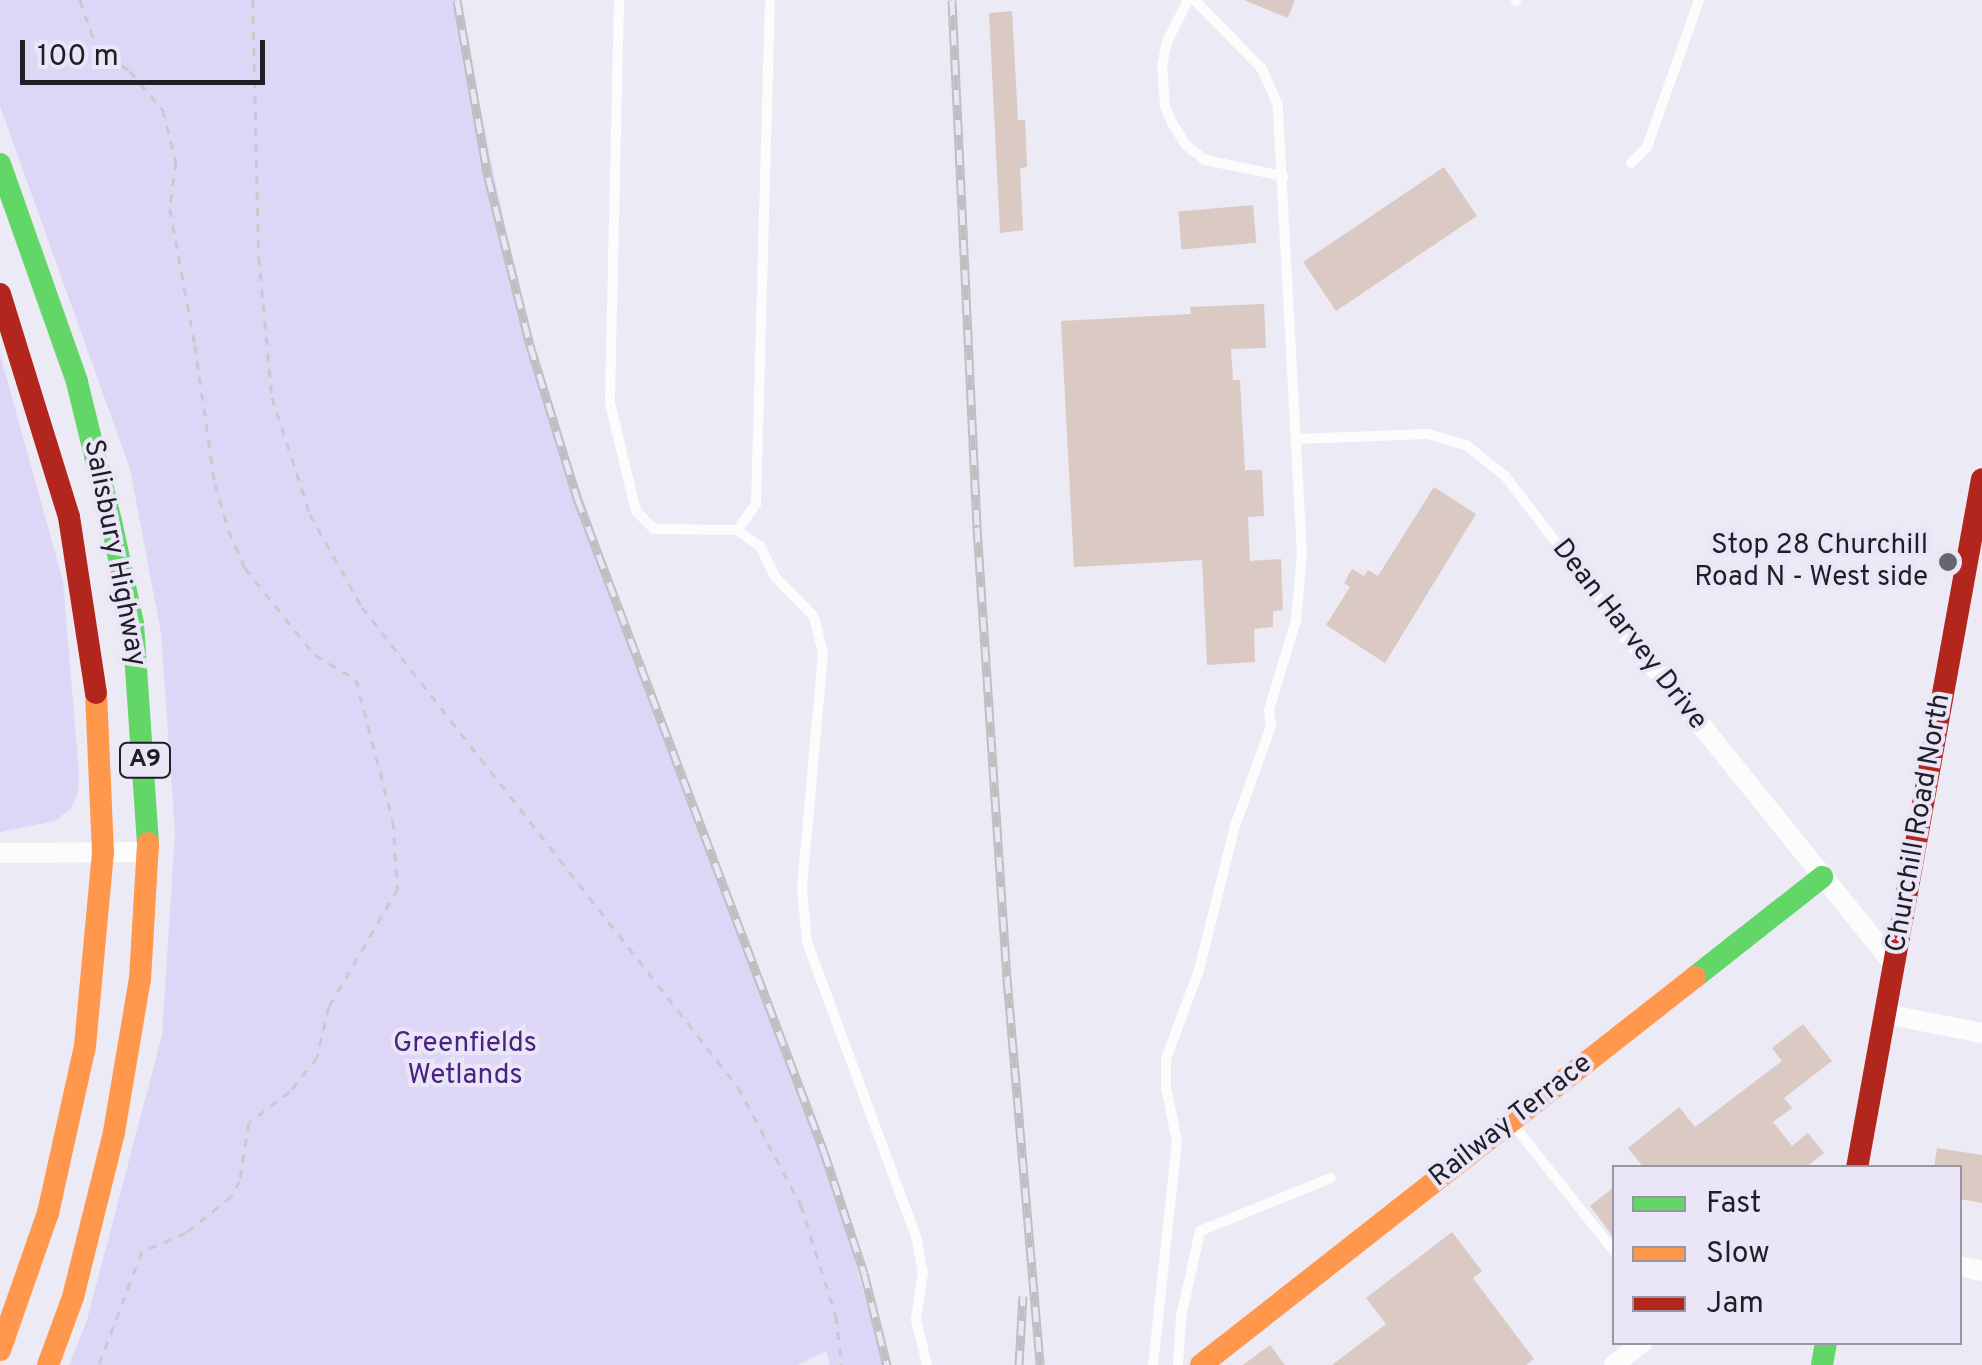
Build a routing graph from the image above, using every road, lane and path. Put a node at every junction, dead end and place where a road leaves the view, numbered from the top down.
1 (80, 0) edge
2 (253, 0) edge
3 (619, 0) edge
4 (770, 0) edge
5 (1192, 0) edge
6 (1699, 0) edge
7 (1631, 163) dead end
8 (0, 164) edge
9 (1283, 176) junction
10 (0, 294) edge
11 (1298, 439) junction
12 (1982, 479) edge
13 (737, 530) junction
14 (1608, 610) joint
15 (149, 852) junction
16 (0, 853) edge
17 (103, 853) junction
18 (1822, 877) junction
19 (1894, 964) junction
20 (1885, 1014) junction
21 (1982, 1034) edge
22 (1510, 1122) junction
23 (1858, 1165) edge
24 (1331, 1178) dead end
25 (1612, 1249) edge
26 (1638, 1345) edge
27 (0, 1350) edge
28 (48, 1365) edge
29 (99, 1365) edge
30 (842, 1365) edge
31 (927, 1365) edge
32 (1153, 1365) edge
33 (1178, 1365) edge
34 (1201, 1365) edge
35 (1614, 1365) edge

1 - 29 path
2 - 30 path
3 - 13 lane
4 - 13 lane
5 - 9 lane
5 - 9 lane
6 - 7 lane
8 - 15 main road, Salisbury Highway / A9
9 - 11 lane
10 - 17 main road, Salisbury Highway / A9
11 - 14 lane, Dean Harvey Drive
11 - 32 lane
12 - 19 main road, Churchill Road North
13 - 31 lane
14 - 18 street, Dean Harvey Drive
15 - 17 street
15 - 28 main road, Salisbury Highway / A9
16 - 17 street
17 - 27 main road, Salisbury Highway / A9
18 - 19 street, Dean Harvey Drive
18 - 22 main road, Railway Terrace
19 - 20 main road, Churchill Road North
20 - 21 street
20 - 23 main road, Churchill Road North
22 - 25 lane
22 - 34 main road, Railway Terrace
24 - 33 lane
26 - 35 street

